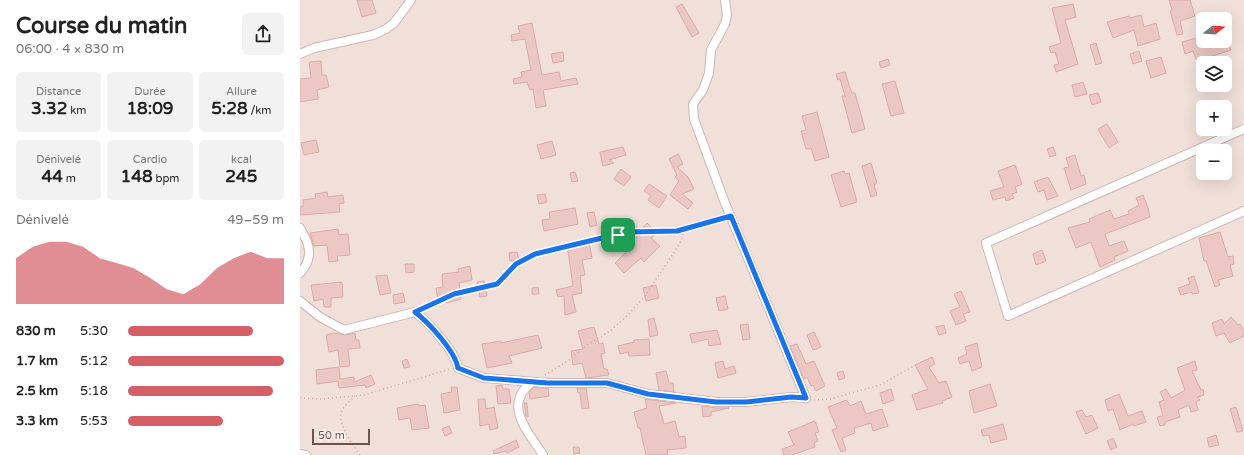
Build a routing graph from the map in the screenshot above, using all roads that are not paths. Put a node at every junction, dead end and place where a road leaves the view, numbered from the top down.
1 (411, 0) edge
2 (725, 0) edge
3 (300, 54) edge
4 (1244, 129) edge
5 (1244, 211) edge
6 (300, 228) edge
7 (300, 273) edge
8 (300, 301) edge
9 (532, 382) junction
10 (300, 454) edge
11 (306, 455) edge
12 (543, 455) edge

1 - 3 street
2 - 9 street
4 - 5 street
6 - 7 street
8 - 9 street
9 - 12 street
10 - 11 street

